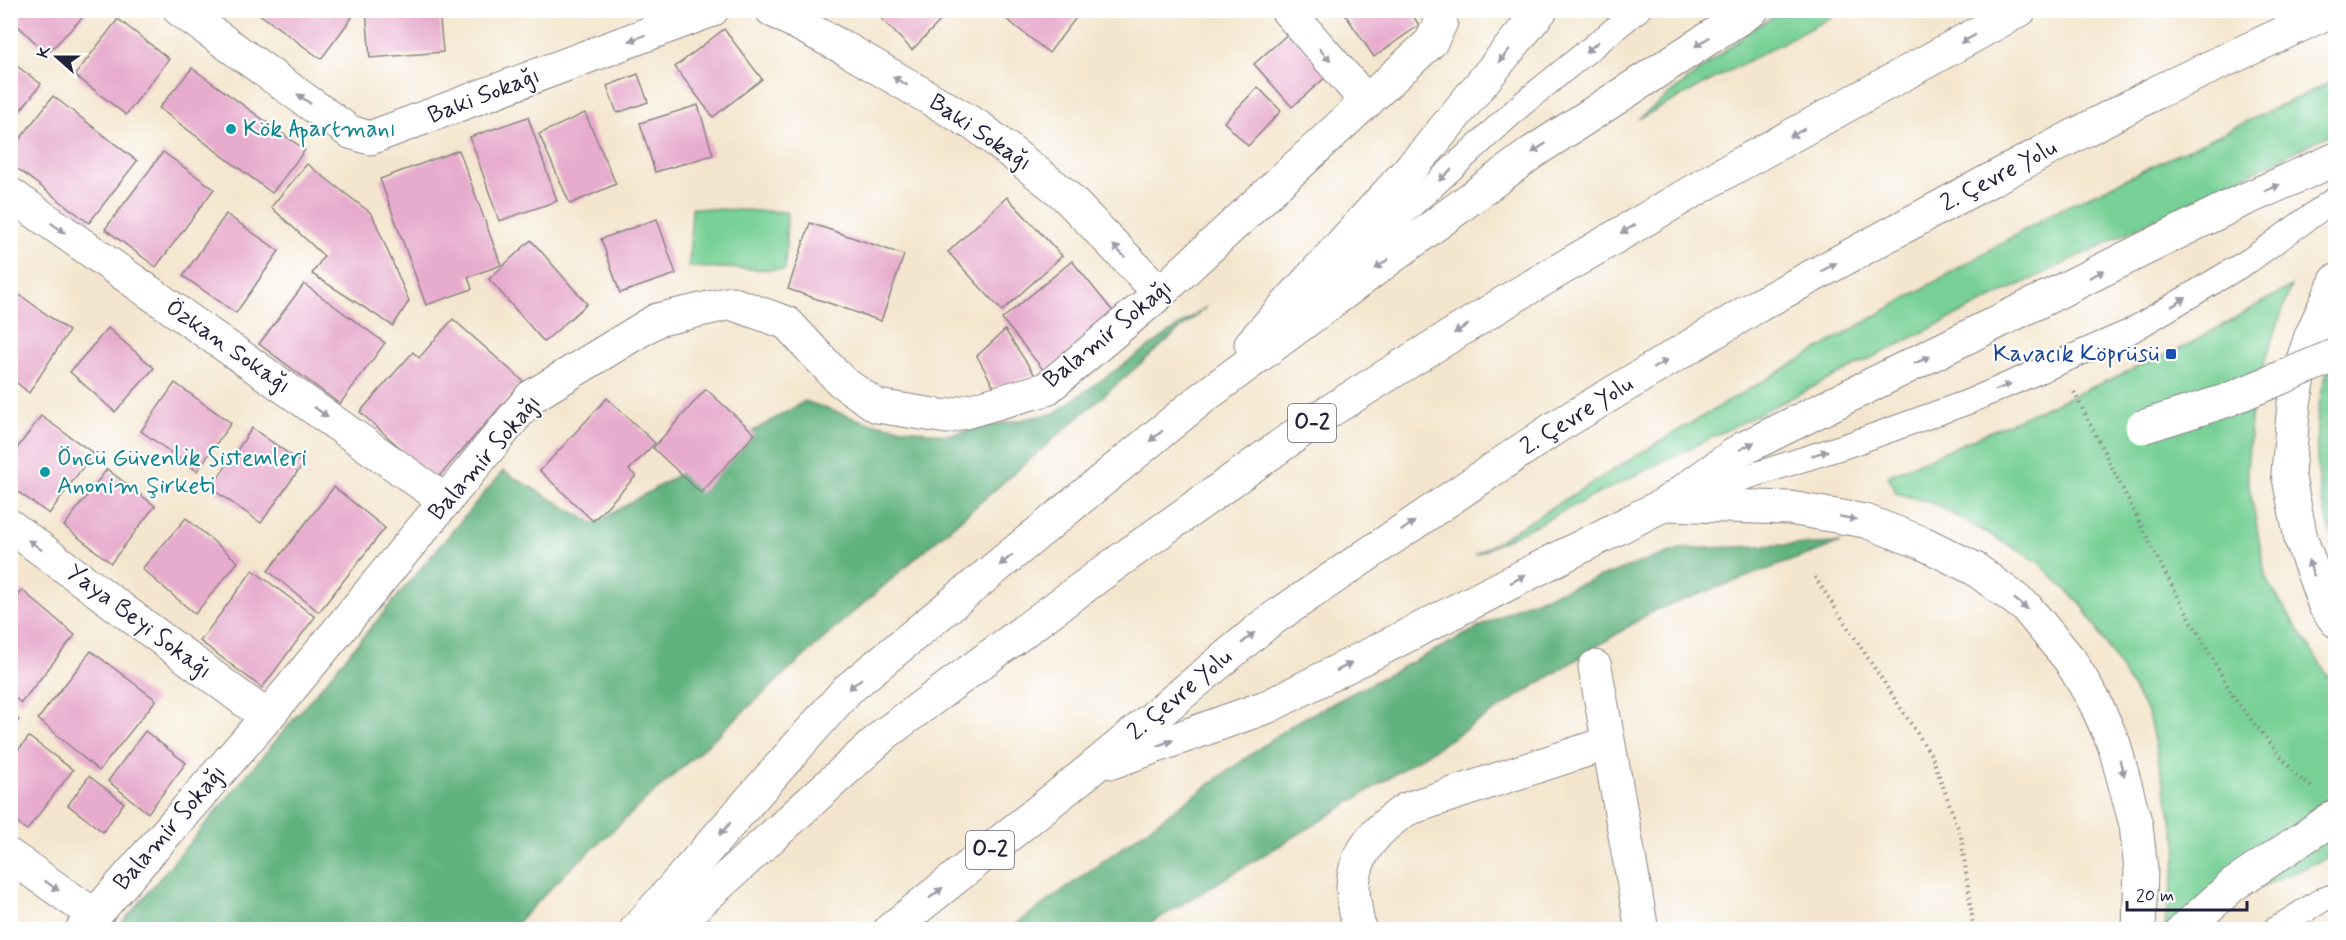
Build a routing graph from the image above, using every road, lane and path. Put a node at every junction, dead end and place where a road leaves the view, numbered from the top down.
1 (180, 10) edge
2 (712, 10) edge
3 (772, 10) edge
4 (1287, 10) edge
5 (1541, 10) edge
6 (1638, 10) edge
7 (1752, 10) edge
8 (2020, 10) edge
9 (2333, 10) edge
10 (1439, 16) edge
11 (1367, 102) junction
12 (2336, 159) edge
13 (10, 194) edge
14 (2336, 198) edge
15 (2336, 281) edge
16 (1160, 293) junction
17 (2336, 355) edge
18 (2059, 363) junction
19 (1202, 399) junction
20 (2142, 427) dead end
21 (447, 501) junction
22 (1665, 504) junction
23 (10, 526) edge
24 (1815, 577) dead end
25 (2336, 621) edge
26 (1595, 667) dead end
27 (267, 717) junction
28 (1608, 743) junction
29 (1090, 770) junction
30 (2328, 804) edge
31 (10, 856) edge
32 (2336, 895) edge
33 (88, 922) edge
34 (636, 930) edge
35 (669, 930) edge
36 (890, 930) edge
37 (1359, 930) edge
38 (1642, 930) edge
39 (1974, 930) edge
40 (2139, 930) edge
41 (2183, 930) edge
42 (2274, 930) edge

2 -> 1 main road, Baki Sokağı
16 -> 3 main road, Baki Sokağı
4 -> 11 main road
5 -> 19 main road
6 -> 19 lane
7 -> 19 main road
8 -> 35 main road, O-2
29 -> 9 main road, 2. Çevre Yolu / O-2
10 - 11 main road, Balamir Sokağı
11 - 16 main road, Balamir Sokağı
22 -> 12 main road
13 -> 21 main road, Özkan Sokağı
18 -> 14 lane
25 -> 15 main road
16 - 21 main road, Balamir Sokağı
17 - 20 main road, bridge
22 -> 18 lane
18 - 30 path
19 -> 34 main road
21 - 27 main road, Balamir Sokağı
29 -> 22 main road
22 -> 40 main road
27 -> 23 main road, Yaya Beyi Sokağı
24 - 39 path
26 - 28 main road
27 - 33 main road, Balamir Sokağı
28 - 37 main road
28 - 38 main road
36 -> 29 main road, 2. Çevre Yolu / O-2
30 - 41 main road
31 -> 33 main road
32 - 42 lane

